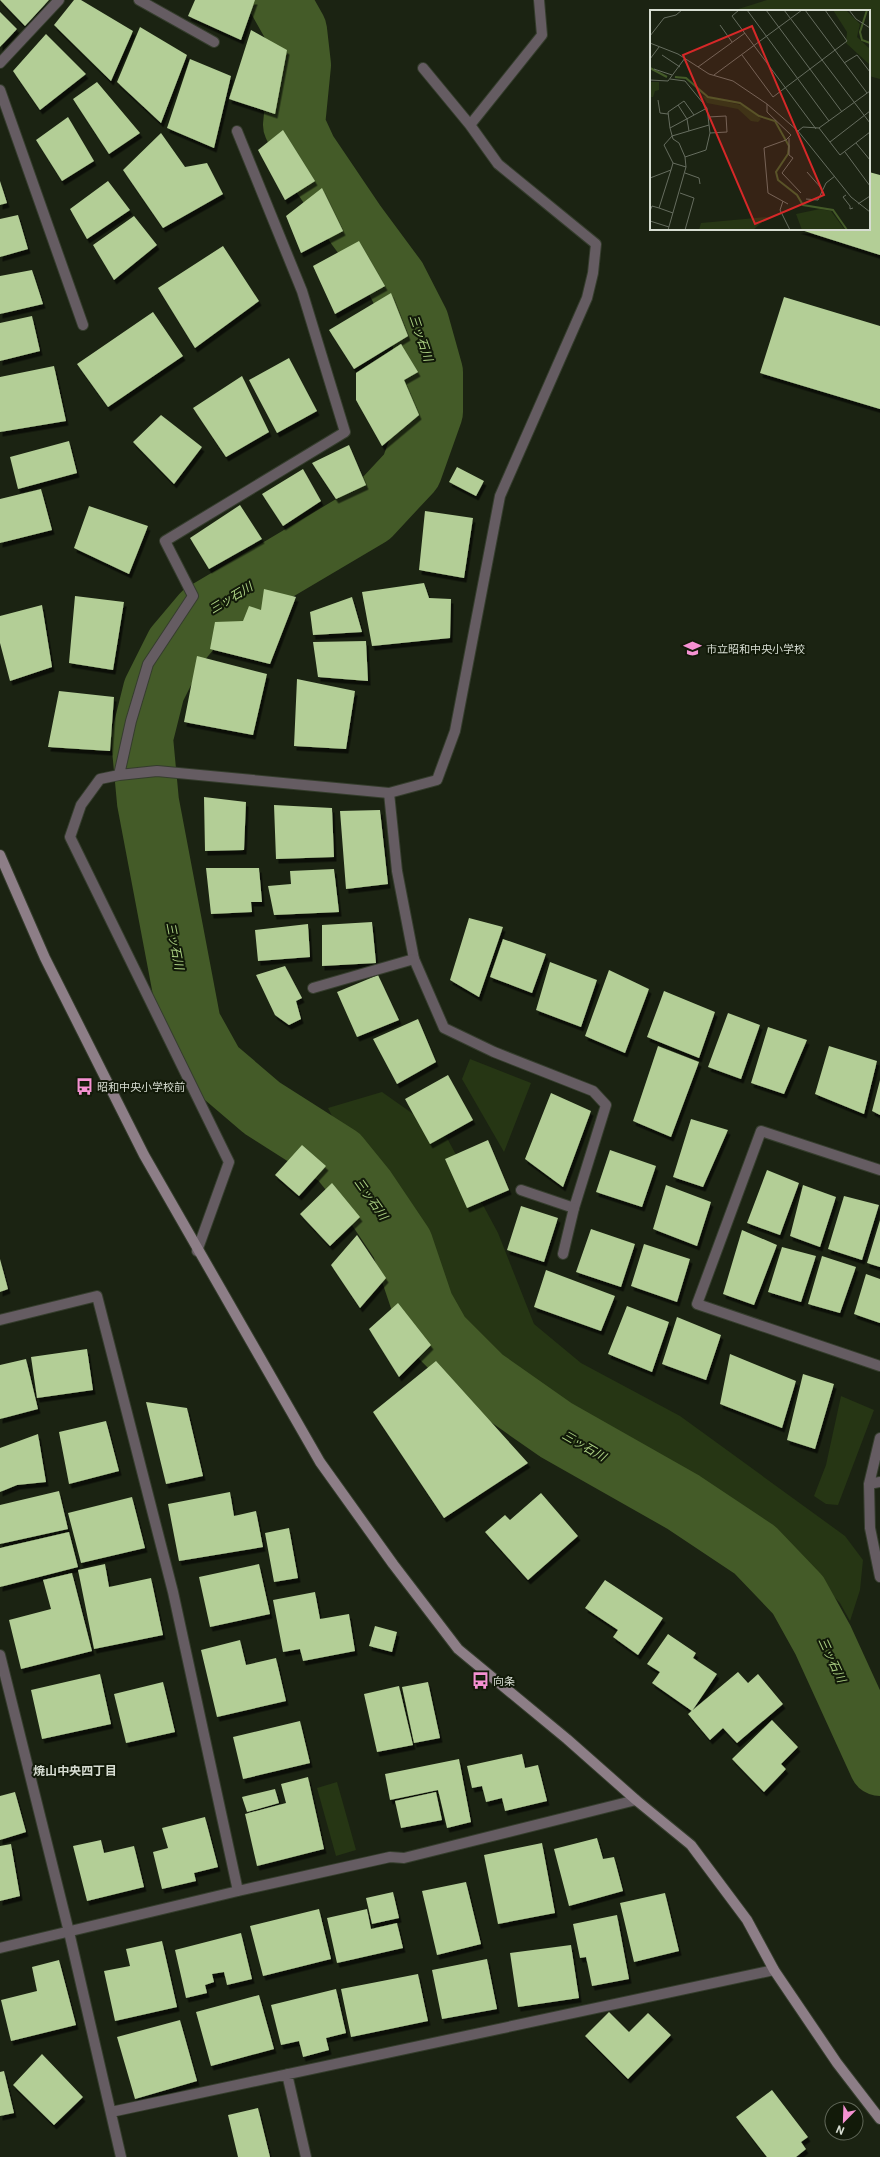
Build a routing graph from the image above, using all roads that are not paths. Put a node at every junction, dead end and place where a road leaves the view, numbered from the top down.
1 (59, 0) edge
2 (139, 0) edge
3 (539, 0) edge
4 (214, 42) dead end
5 (0, 63) edge
6 (423, 68) dead end
7 (0, 90) edge
8 (470, 125) junction
9 (237, 131) dead end
10 (83, 325) dead end
11 (119, 775) junction
12 (389, 793) junction
13 (0, 855) edge
14 (414, 960) junction
15 (313, 988) dead end
16 (880, 1170) edge
17 (521, 1190) dead end
18 (574, 1208) junction
19 (197, 1250) junction
20 (563, 1254) dead end
21 (0, 1320) edge
22 (880, 1366) edge
23 (880, 1438) edge
24 (880, 1482) edge
25 (869, 1484) junction
26 (880, 1577) edge
27 (0, 1655) edge
28 (636, 1800) junction
29 (238, 1891) junction
30 (69, 1932) junction
31 (0, 1948) edge
32 (774, 1970) junction
33 (287, 2074) junction
34 (111, 2112) junction
35 (880, 2118) edge
36 (121, 2157) edge
37 (306, 2157) edge

1 - 5 street
2 - 4 street
3 - 8 street
6 - 8 street
7 - 10 street
8 - 12 street
9 - 11 street
11 - 12 street
11 - 19 street
12 - 14 street
13 - 19 street
14 - 15 street
14 - 18 street
16 - 22 street
17 - 18 street
18 - 20 street
19 - 28 street
21 - 29 street
23 - 25 street
24 - 25 street
25 - 26 street
27 - 30 street
28 - 29 street
28 - 32 street
29 - 30 street
30 - 31 street
30 - 34 street
32 - 33 street
32 - 35 street
33 - 34 street
33 - 37 street
34 - 36 street

